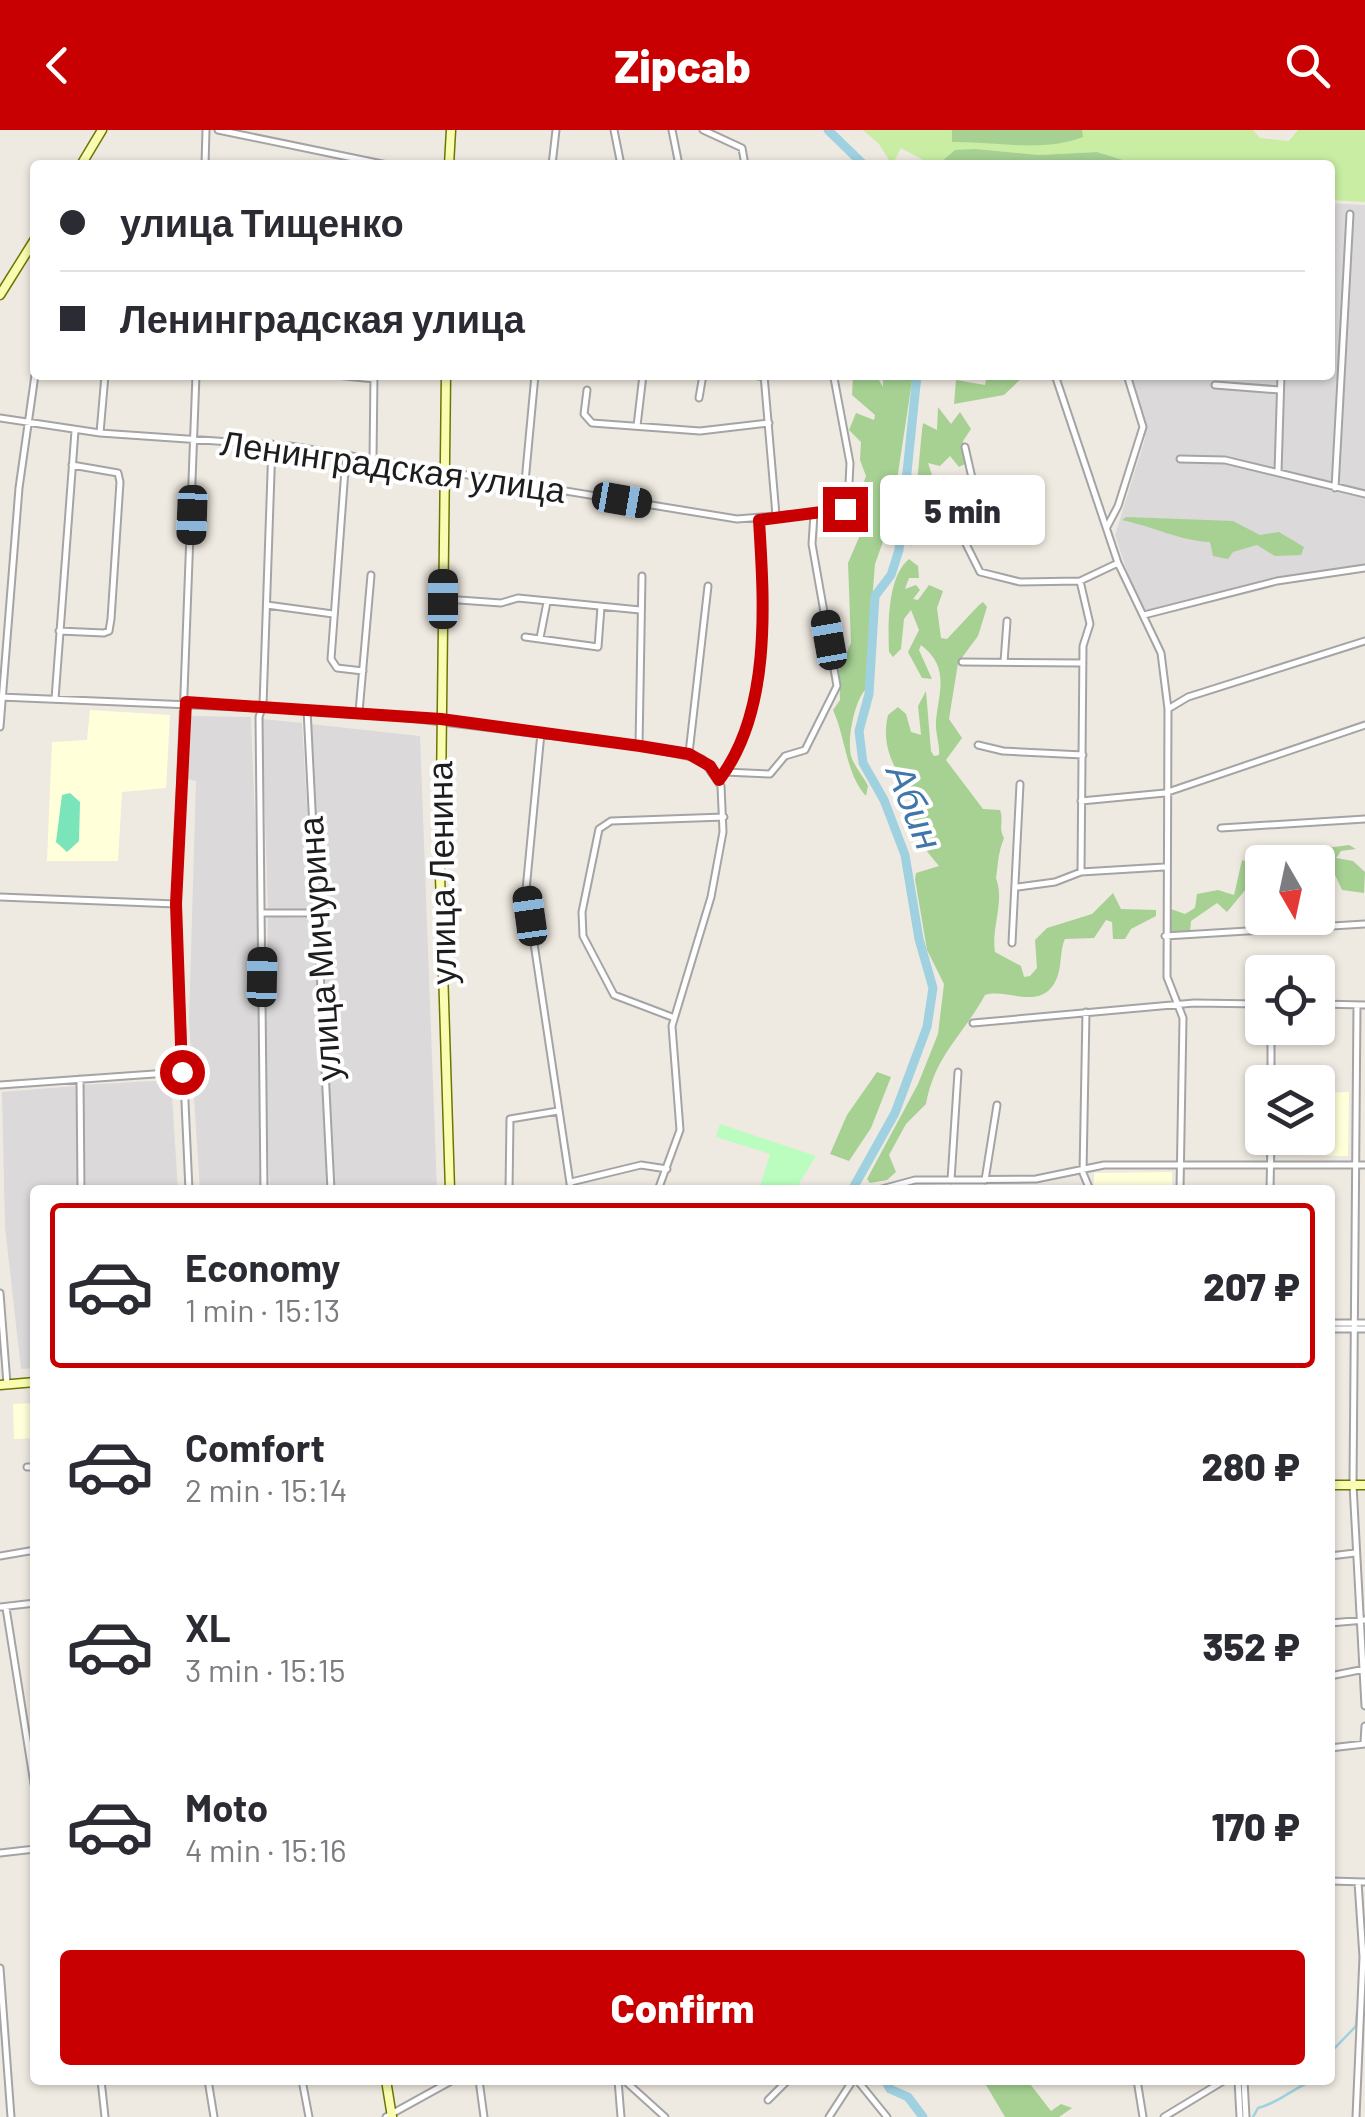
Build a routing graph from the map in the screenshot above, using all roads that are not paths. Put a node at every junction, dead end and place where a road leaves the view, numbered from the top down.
1 (102, 130) edge
2 (206, 130) edge
3 (218, 130) edge
4 (451, 130) edge
5 (556, 130) edge
6 (614, 130) edge
7 (672, 130) edge
8 (703, 130) edge
9 (84, 160) edge
10 (205, 160) edge
11 (360, 160) edge
12 (449, 160) edge
13 (553, 160) edge
14 (620, 160) edge
15 (678, 160) edge
16 (744, 160) edge
17 (1350, 214) dead end
18 (30, 247) edge
19 (0, 295) edge
20 (35, 380) edge
21 (105, 380) edge
22 (196, 380) edge
23 (374, 380) edge
24 (446, 380) edge
25 (534, 380) edge
26 (642, 380) edge
27 (702, 380) edge
28 (764, 380) edge
29 (834, 380) edge
30 (1057, 380) edge
31 (1129, 380) edge
32 (1281, 380) edge
33 (1214, 386) dead end
34 (586, 390) dead end
35 (1280, 390) junction
36 (699, 398) dead end
37 (0, 418) edge
38 (769, 422) junction
39 (26, 423) junction
40 (637, 426) junction
41 (75, 431) junction
42 (100, 433) junction
43 (194, 440) junction
44 (272, 444) junction
45 (965, 447) dead end
46 (346, 456) junction
47 (1180, 458) dead end
48 (373, 459) junction
49 (71, 465) junction
50 (444, 468) junction
51 (1278, 472) junction
52 (525, 483) junction
53 (1336, 488) junction
54 (1365, 494) edge
55 (814, 514) junction
56 (776, 515) junction
57 (759, 520) junction
58 (1107, 527) junction
59 (1118, 563) junction
60 (1365, 568) edge
61 (371, 575) dead end
62 (642, 576) dead end
63 (1080, 580) junction
64 (708, 586) dead end
65 (443, 599) junction
66 (547, 602) junction
67 (267, 605) junction
68 (601, 607) junction
69 (640, 610) junction
70 (333, 614) junction
71 (1144, 615) junction
72 (1007, 620) dead end
73 (59, 631) junction
74 (526, 637) dead end
75 (540, 639) junction
76 (1365, 640) edge
77 (962, 662) dead end
78 (1004, 662) junction
79 (1083, 663) junction
80 (363, 671) junction
81 (1, 697) edge
82 (55, 699) junction
83 (186, 702) junction
84 (264, 706) junction
85 (307, 708) junction
86 (1168, 709) junction
87 (359, 712) junction
88 (441, 719) junction
89 (1365, 725) edge
90 (0, 727) edge
91 (541, 733) junction
92 (978, 745) dead end
93 (640, 746) junction
94 (689, 754) junction
95 (1083, 755) junction
96 (726, 772) junction
97 (719, 780) junction
98 (1020, 784) dead end
99 (1165, 793) junction
100 (1081, 801) junction
101 (724, 817) junction
102 (1365, 819) edge
103 (1221, 828) dead end
104 (1164, 867) junction
105 (1081, 872) junction
106 (1018, 887) junction
107 (0, 897) edge
108 (176, 904) junction
109 (316, 913) junction
110 (264, 914) junction
111 (1365, 924) edge
112 (1165, 936) junction
113 (1012, 942) dead end
114 (1245, 1004) edge
115 (1335, 1004) edge
116 (1361, 1004) edge
117 (1180, 1006) junction
118 (1086, 1012) junction
119 (674, 1017) junction
120 (973, 1023) dead end
121 (182, 1072) junction
122 (958, 1072) dead end
123 (80, 1079) junction
124 (0, 1084) edge
125 (996, 1105) dead end
126 (558, 1111) junction
127 (1271, 1155) edge
128 (1181, 1165) junction
129 (1271, 1165) junction
130 (1083, 1166) junction
131 (1362, 1166) edge
132 (667, 1169) junction
133 (951, 1180) junction
134 (985, 1180) junction
135 (1002, 1180) junction
136 (81, 1185) edge
137 (189, 1185) edge
138 (264, 1185) edge
139 (330, 1185) edge
140 (450, 1185) edge
141 (510, 1185) edge
142 (571, 1185) edge
143 (574, 1185) edge
144 (660, 1185) edge
145 (895, 1185) edge
146 (1002, 1185) edge
147 (1089, 1185) edge
148 (1180, 1185) edge
149 (1270, 1185) edge
150 (0, 1294) edge
151 (1335, 1326) edge
152 (1355, 1326) junction
153 (1365, 1326) edge
154 (30, 1382) edge
155 (4, 1385) edge
156 (1335, 1485) edge
157 (1353, 1485) junction
158 (1365, 1485) edge
159 (30, 1551) edge
160 (1355, 1553) junction
161 (1335, 1555) edge
162 (0, 1556) edge
163 (30, 1604) edge
164 (3, 1607) edge
165 (1363, 1620) edge
166 (1335, 1623) edge
167 (1364, 1670) edge
168 (1335, 1675) edge
169 (1365, 1706) edge
170 (1365, 1726) edge
171 (1365, 1744) edge
172 (1335, 1747) edge
173 (30, 1761) edge
174 (30, 1850) edge
175 (0, 1854) edge
176 (1335, 1881) edge
177 (1362, 1882) edge
178 (0, 1968) edge
179 (103, 2085) edge
180 (209, 2085) edge
181 (303, 2085) edge
182 (387, 2085) edge
183 (442, 2085) edge
184 (480, 2085) edge
185 (621, 2085) edge
186 (627, 2085) edge
187 (783, 2085) edge
188 (851, 2085) edge
189 (859, 2085) edge
190 (1139, 2085) edge
191 (1217, 2085) edge
192 (1241, 2085) edge
193 (768, 2100) dead end
194 (11, 2117) edge
195 (106, 2117) edge
196 (214, 2117) edge
197 (309, 2117) edge
198 (390, 2117) edge
199 (484, 2117) edge
200 (621, 2117) edge
201 (665, 2117) edge
202 (829, 2117) edge
203 (886, 2117) edge
204 (1143, 2117) edge
205 (1164, 2117) edge
206 (1243, 2117) edge
207 (1356, 2117) edge

1 - 9 main road
2 - 10 street
3 - 11 street
4 - 12 main road
5 - 13 street
6 - 14 street
7 - 15 street
8 - 16 street
17 - 53 street
18 - 19 main road
20 - 39 street
21 - 42 street
22 - 43 street
23 - 48 street
24 - 50 main road, улица Ленина
25 - 52 street
26 - 40 street
27 - 36 street
28 - 38 street
29 - 55 street, Ленинградская улица
30 - 58 street
31 - 58 street
32 - 35 street
33 - 35 street
34 - 40 street
35 - 51 street
37 - 39 street, Ленинградская улица
38 - 40 street
38 - 56 street
39 - 41 street, Ленинградская улица
39 - 81 street
41 - 42 street, Ленинградская улица
41 - 49 street
42 - 43 street, Ленинградская улица
43 - 44 street, Ленинградская улица
43 - 83 street
44 - 46 street, Ленинградская улица
44 - 67 street
45 - 63 street
46 - 48 street, Ленинградская улица
46 - 70 street
47 - 51 street
48 - 50 street, Ленинградская улица
49 - 73 street
49 - 73 street
50 - 52 street, Ленинградская улица
50 - 65 main road, улица Ленина
51 - 53 street
52 - 57 street, Ленинградская улица
53 - 54 street
55 - 56 street, Ленинградская улица
55 - 96 street
56 - 57 street, Ленинградская улица
57 - 96 street
58 - 59 street
59 - 63 street
59 - 71 street
60 - 71 street
61 - 80 street
62 - 69 street
63 - 79 street
64 - 94 street
65 - 66 street
65 - 88 main road, улица Ленина
66 - 68 street
66 - 75 street
67 - 70 street
67 - 84 street
68 - 69 street
68 - 75 street
69 - 93 street
70 - 80 street
71 - 86 street
72 - 78 street
73 - 82 street
74 - 75 street
76 - 86 street
77 - 78 street
78 - 79 street
79 - 95 street
80 - 87 street
81 - 82 street
81 - 90 street
82 - 83 street
83 - 84 street
83 - 108 street
84 - 85 street
84 - 110 street
85 - 87 street
85 - 109 street, улица Мичурина
86 - 99 street
87 - 88 street
88 - 91 street
88 - 140 main road, улица Ленина
89 - 99 street
91 - 93 street
91 - 126 street
92 - 95 street
93 - 94 street
94 - 97 street
95 - 100 street
96 - 97 street
97 - 101 street
98 - 106 street
99 - 100 street
99 - 104 street
100 - 105 street
101 - 119 street
101 - 119 street
102 - 103 street
104 - 105 street
104 - 112 street
105 - 106 street
106 - 113 street
107 - 108 street
108 - 121 street
109 - 110 street
109 - 139 street, улица Мичурина
110 - 138 street
111 - 112 street
112 - 117 street
114 - 117 street
115 - 116 street
116 - 131 street
117 - 118 street
117 - 128 street
118 - 120 street
118 - 130 street
119 - 132 street
121 - 123 street
121 - 137 street
122 - 133 street
123 - 124 street
123 - 136 street
125 - 134 street
126 - 141 street
126 - 142 street
127 - 129 street
128 - 129 street
128 - 130 street
128 - 148 street
129 - 131 street
129 - 149 street
130 - 135 street
130 - 147 street
131 - 152 street
132 - 143 street
132 - 144 street
133 - 134 street
133 - 145 street
134 - 135 street
135 - 146 street
150 - 155 street
151 - 152 street
152 - 153 street
152 - 157 street
154 - 155 main road
156 - 157 main road
157 - 158 main road
157 - 160 street
159 - 162 street
160 - 161 street
160 - 165 street
163 - 164 street
164 - 173 street
165 - 166 street
165 - 167 street
167 - 168 street
167 - 169 street
170 - 171 street
171 - 172 street
174 - 175 street
176 - 177 street
177 - 207 street
178 - 194 street
179 - 195 street
180 - 196 street
181 - 197 street
182 - 198 main road
183 - 198 street
184 - 199 street
185 - 200 street
186 - 201 street
187 - 193 street
188 - 202 street
189 - 203 street
190 - 204 street
191 - 205 street
192 - 206 street

